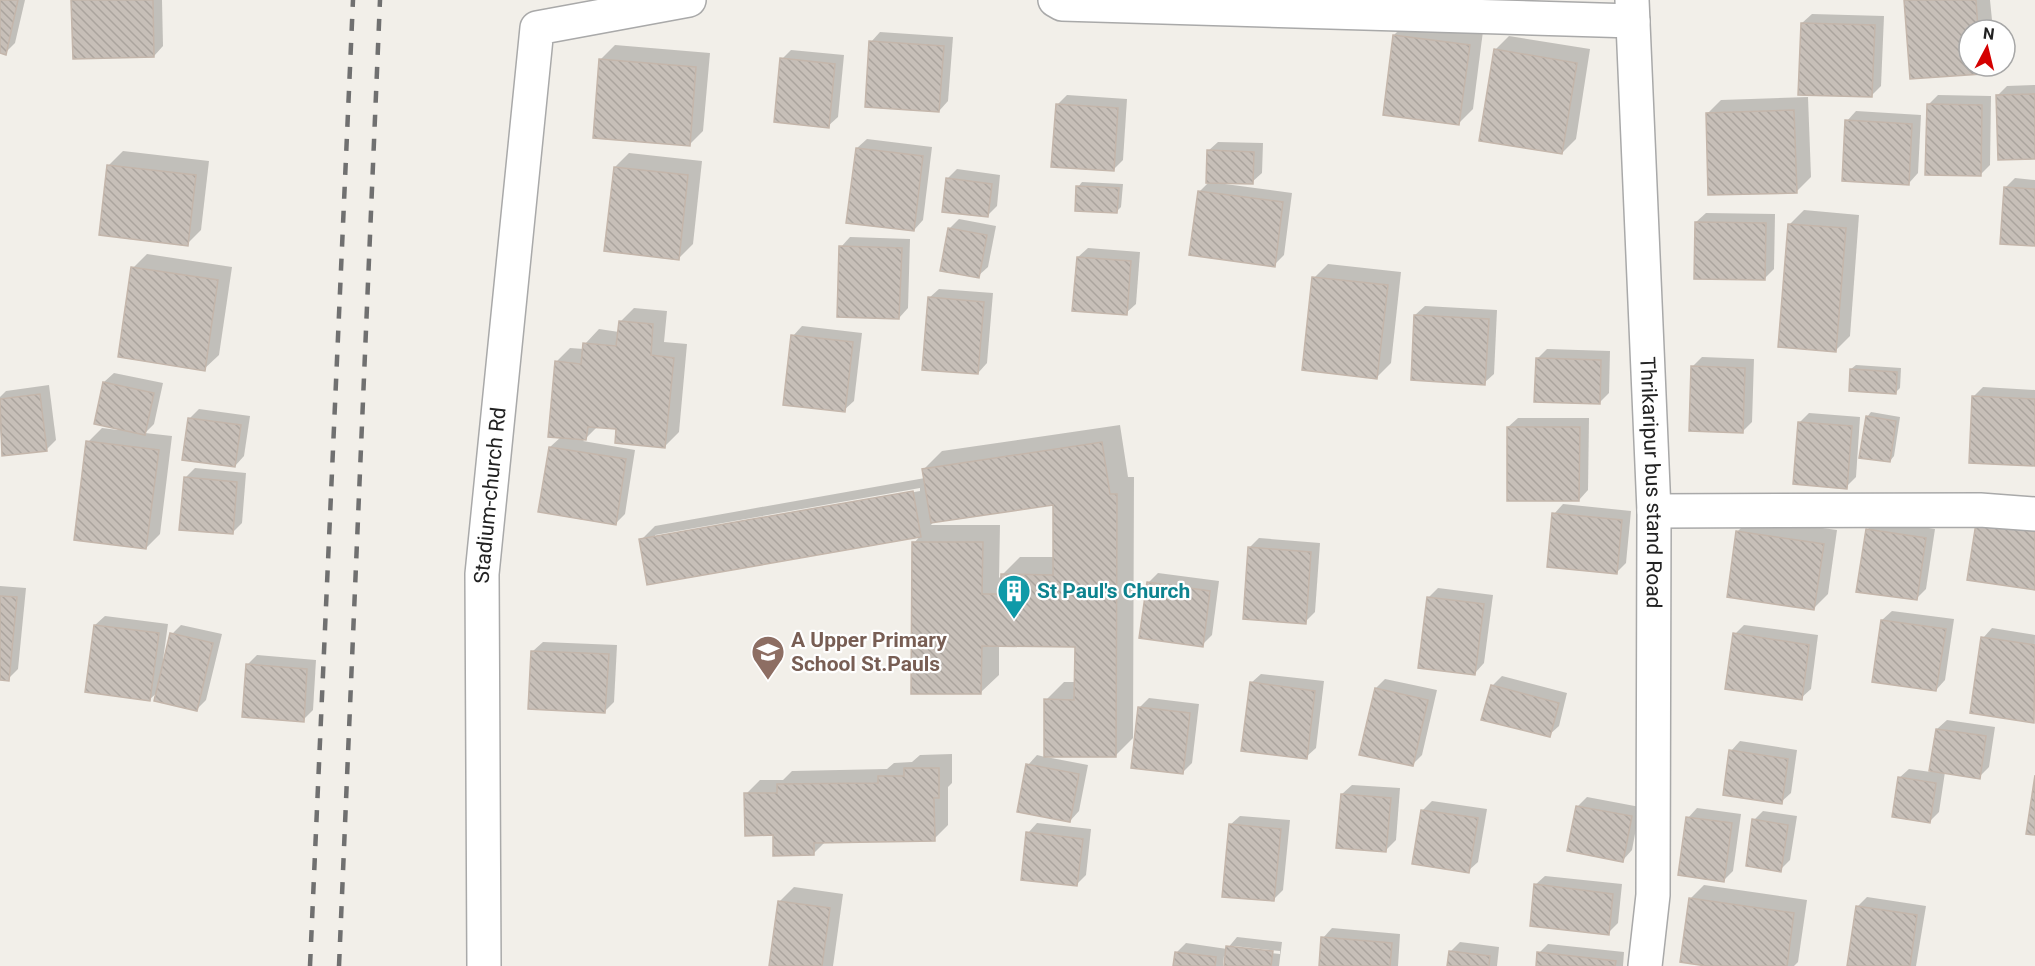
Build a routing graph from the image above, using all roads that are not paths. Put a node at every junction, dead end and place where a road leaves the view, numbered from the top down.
1 (689, 0) edge
2 (1055, 0) edge
3 (1633, 11) edge
4 (1654, 510) junction
5 (2035, 514) edge
6 (484, 966) edge
7 (1645, 966) edge

1 - 6 street, Stadium-church Rd
2 - 3 street
3 - 4 street, Thrikaripur bus stand Road
4 - 5 street
4 - 7 street, Thrikaripur bus stand Road

